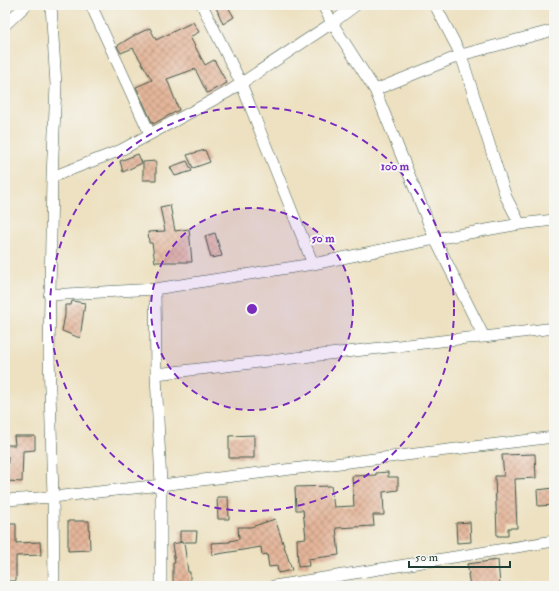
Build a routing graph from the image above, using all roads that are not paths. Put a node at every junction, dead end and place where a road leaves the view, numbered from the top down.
1 (26, 5) edge
2 (51, 5) edge
3 (92, 5) edge
4 (202, 5) edge
5 (323, 5) edge
6 (356, 5) edge
7 (435, 5) edge
8 (332, 23) junction
9 (5, 25) edge
10 (554, 30) edge
11 (461, 55) junction
12 (241, 83) junction
13 (375, 90) junction
14 (150, 134) junction
15 (52, 178) junction
16 (554, 220) edge
17 (520, 224) junction
18 (435, 239) junction
19 (313, 264) junction
20 (155, 289) junction
21 (49, 295) junction
22 (554, 328) edge
23 (484, 337) junction
24 (156, 374) junction
25 (554, 437) edge
26 (161, 484) junction
27 (53, 497) junction
28 (5, 500) edge
29 (554, 541) edge
30 (54, 586) edge
31 (161, 586) edge
32 (274, 586) edge

1 - 9 street
2 - 15 street
3 - 14 street
4 - 12 street
5 - 8 street
6 - 8 street
7 - 11 street
8 - 12 street
8 - 13 street
10 - 11 street
11 - 13 street
11 - 17 street
12 - 14 street
12 - 19 street
13 - 18 street
14 - 15 street
15 - 21 street
16 - 17 street
17 - 18 street
18 - 19 street
18 - 23 street
19 - 20 street
20 - 21 street
20 - 24 street
21 - 27 street
22 - 23 street
23 - 24 street
24 - 26 street
25 - 26 street
26 - 27 street
26 - 31 street
27 - 28 street
27 - 30 street
29 - 32 street

